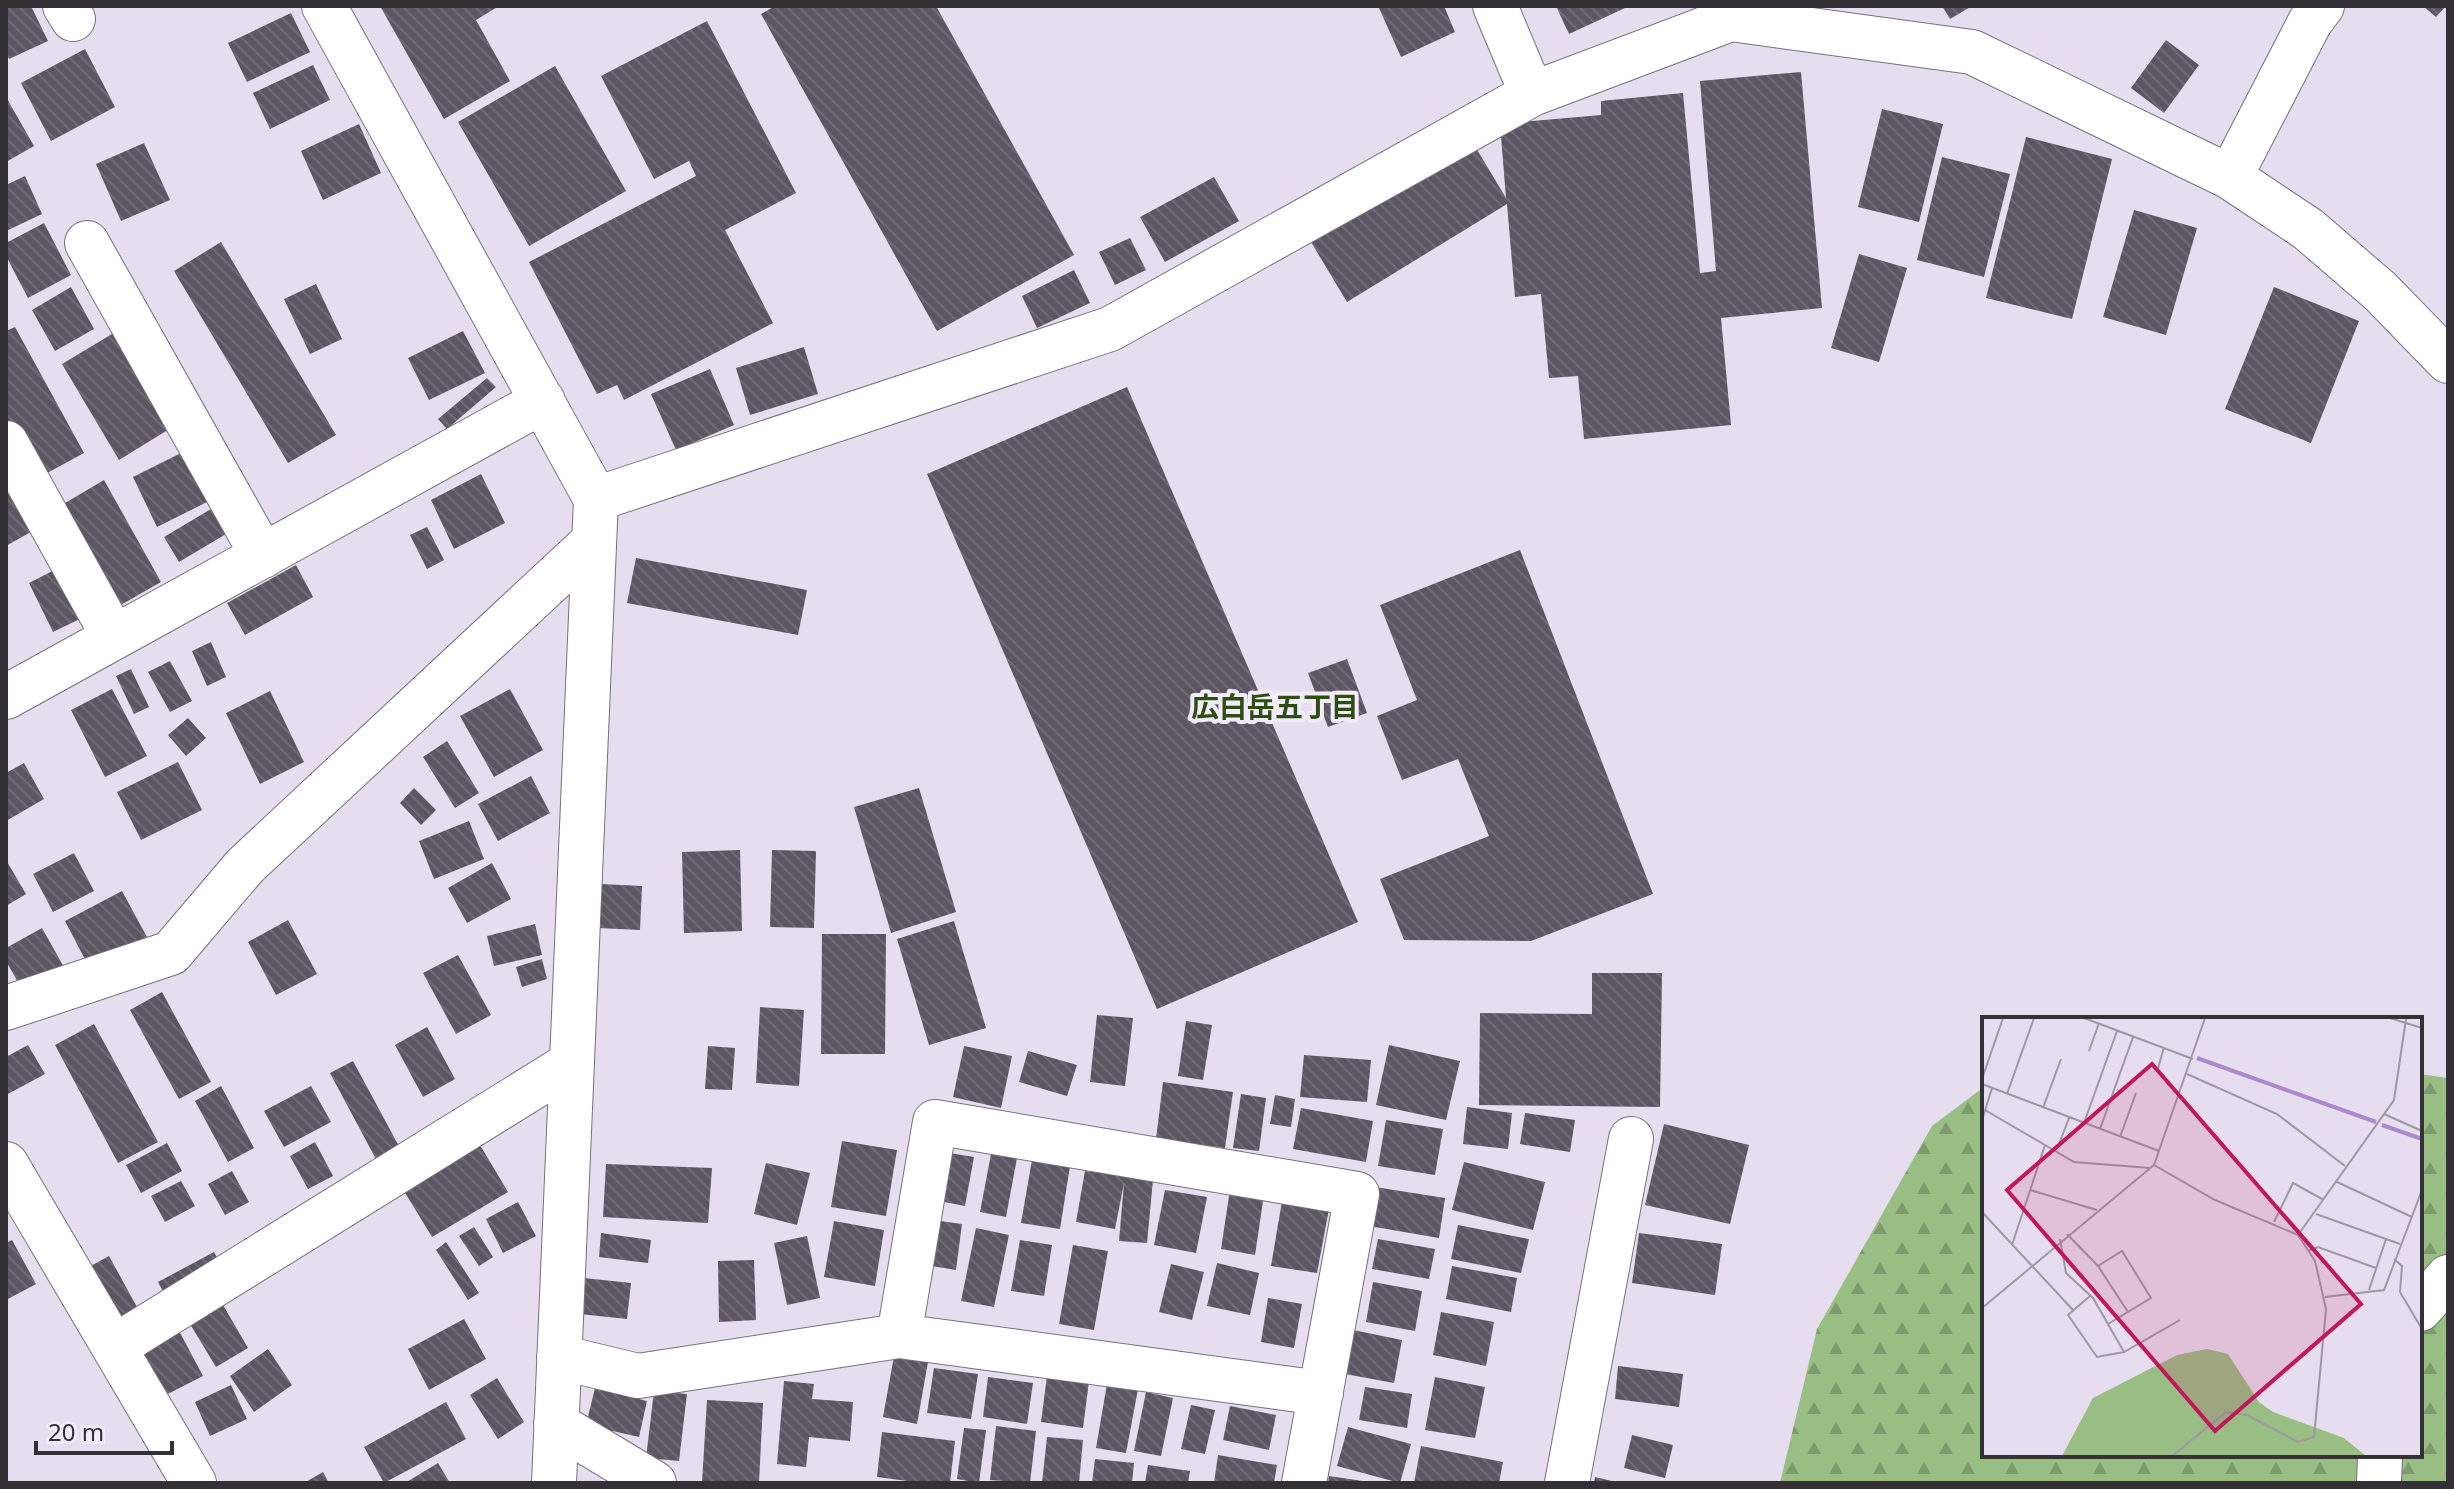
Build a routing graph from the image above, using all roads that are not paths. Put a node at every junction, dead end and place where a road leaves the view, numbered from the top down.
1 (324, 6) edge
2 (1495, 6) edge
3 (2322, 6) edge
4 (1732, 13) edge
5 (1883, 23) edge
6 (1532, 94) junction
7 (2230, 177) junction
8 (87, 243) dead end
9 (2448, 361) edge
10 (543, 401) junction
11 (6, 443) edge
12 (595, 520) junction
13 (263, 556) junction
14 (114, 637) junction
15 (6, 697) edge
16 (6, 1008) edge
17 (572, 1063) junction
18 (1631, 1139) dead end
19 (6, 1164) edge
20 (899, 1336) junction
21 (114, 1347) junction
22 (559, 1357) junction
23 (1321, 1393) junction
24 (556, 1424) junction
25 (2380, 1457) edge
26 (194, 1483) edge
27 (554, 1483) edge
28 (654, 1483) edge
29 (1304, 1483) edge
30 (1567, 1483) edge
31 (2379, 1483) edge

1 - 10 street
2 - 6 street
3 - 7 street
4 - 5 street
4 - 6 street
5 - 7 street
6 - 12 street
7 - 9 street
8 - 13 street
10 - 12 street
10 - 13 street
11 - 14 street
12 - 16 street
12 - 17 street
13 - 14 street
14 - 15 street
17 - 21 street
17 - 22 street
18 - 30 street
19 - 21 street
20 - 22 street
20 - 23 street
20 - 23 street
21 - 26 street
22 - 24 street
23 - 29 street
24 - 27 street
24 - 28 street
25 - 31 street

